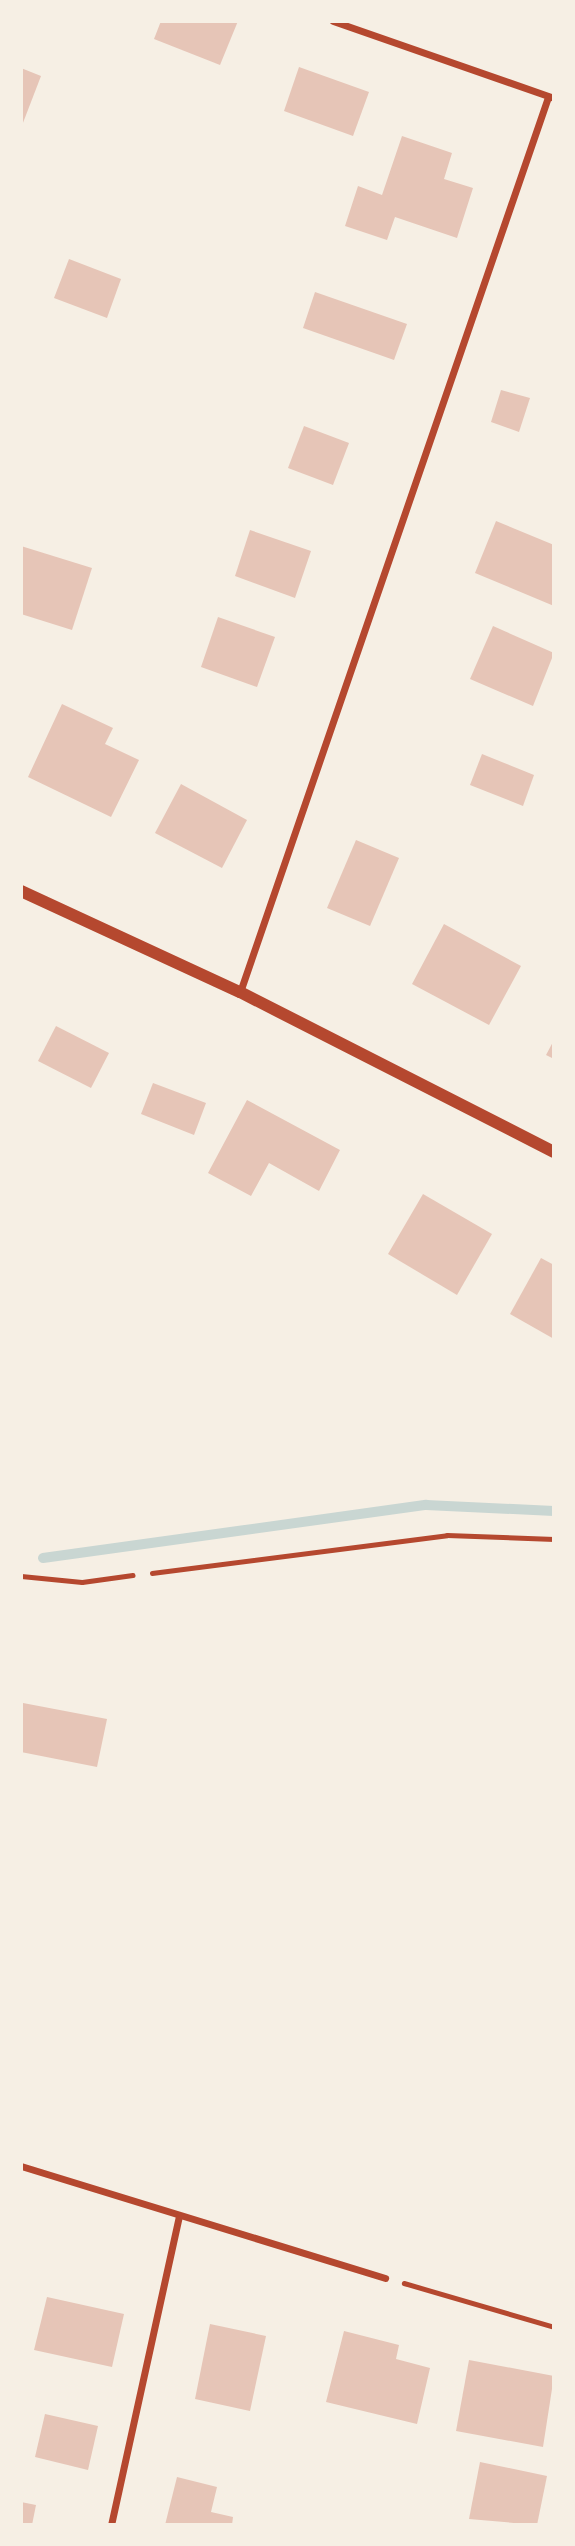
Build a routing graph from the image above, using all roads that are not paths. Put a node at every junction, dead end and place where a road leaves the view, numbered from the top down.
1 (333, 21) edge
2 (551, 98) edge
3 (21, 891) edge
4 (240, 992) junction
5 (554, 1152) edge
6 (133, 1575) road end
7 (21, 1576) edge
8 (21, 2166) edge
9 (179, 2215) junction
10 (385, 2278) road end
11 (111, 2525) edge

1 - 2 street
2 - 4 street
3 - 4 street
4 - 5 street
6 - 7 lane
8 - 9 street
9 - 10 street
9 - 11 street

